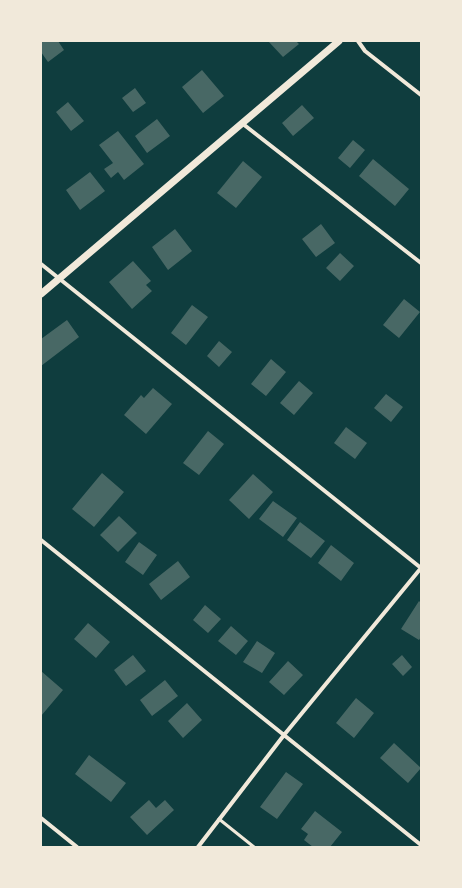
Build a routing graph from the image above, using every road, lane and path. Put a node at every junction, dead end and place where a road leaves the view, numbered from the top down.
1 (339, 41) edge
2 (358, 41) edge
3 (421, 95) edge
4 (243, 124) junction
5 (421, 263) edge
6 (41, 264) edge
7 (60, 278) junction
8 (41, 294) edge
9 (41, 540) edge
10 (421, 568) edge
11 (284, 734) junction
12 (41, 818) edge
13 (219, 819) junction
14 (421, 845) edge
15 (77, 847) edge
16 (198, 847) edge
17 (254, 847) edge

1 - 4 street
2 - 3 street
4 - 5 street
4 - 7 street
6 - 7 street
7 - 8 street
7 - 10 street
9 - 11 street
10 - 11 street
11 - 13 street
11 - 14 street
12 - 15 street
13 - 16 street
13 - 17 lane

